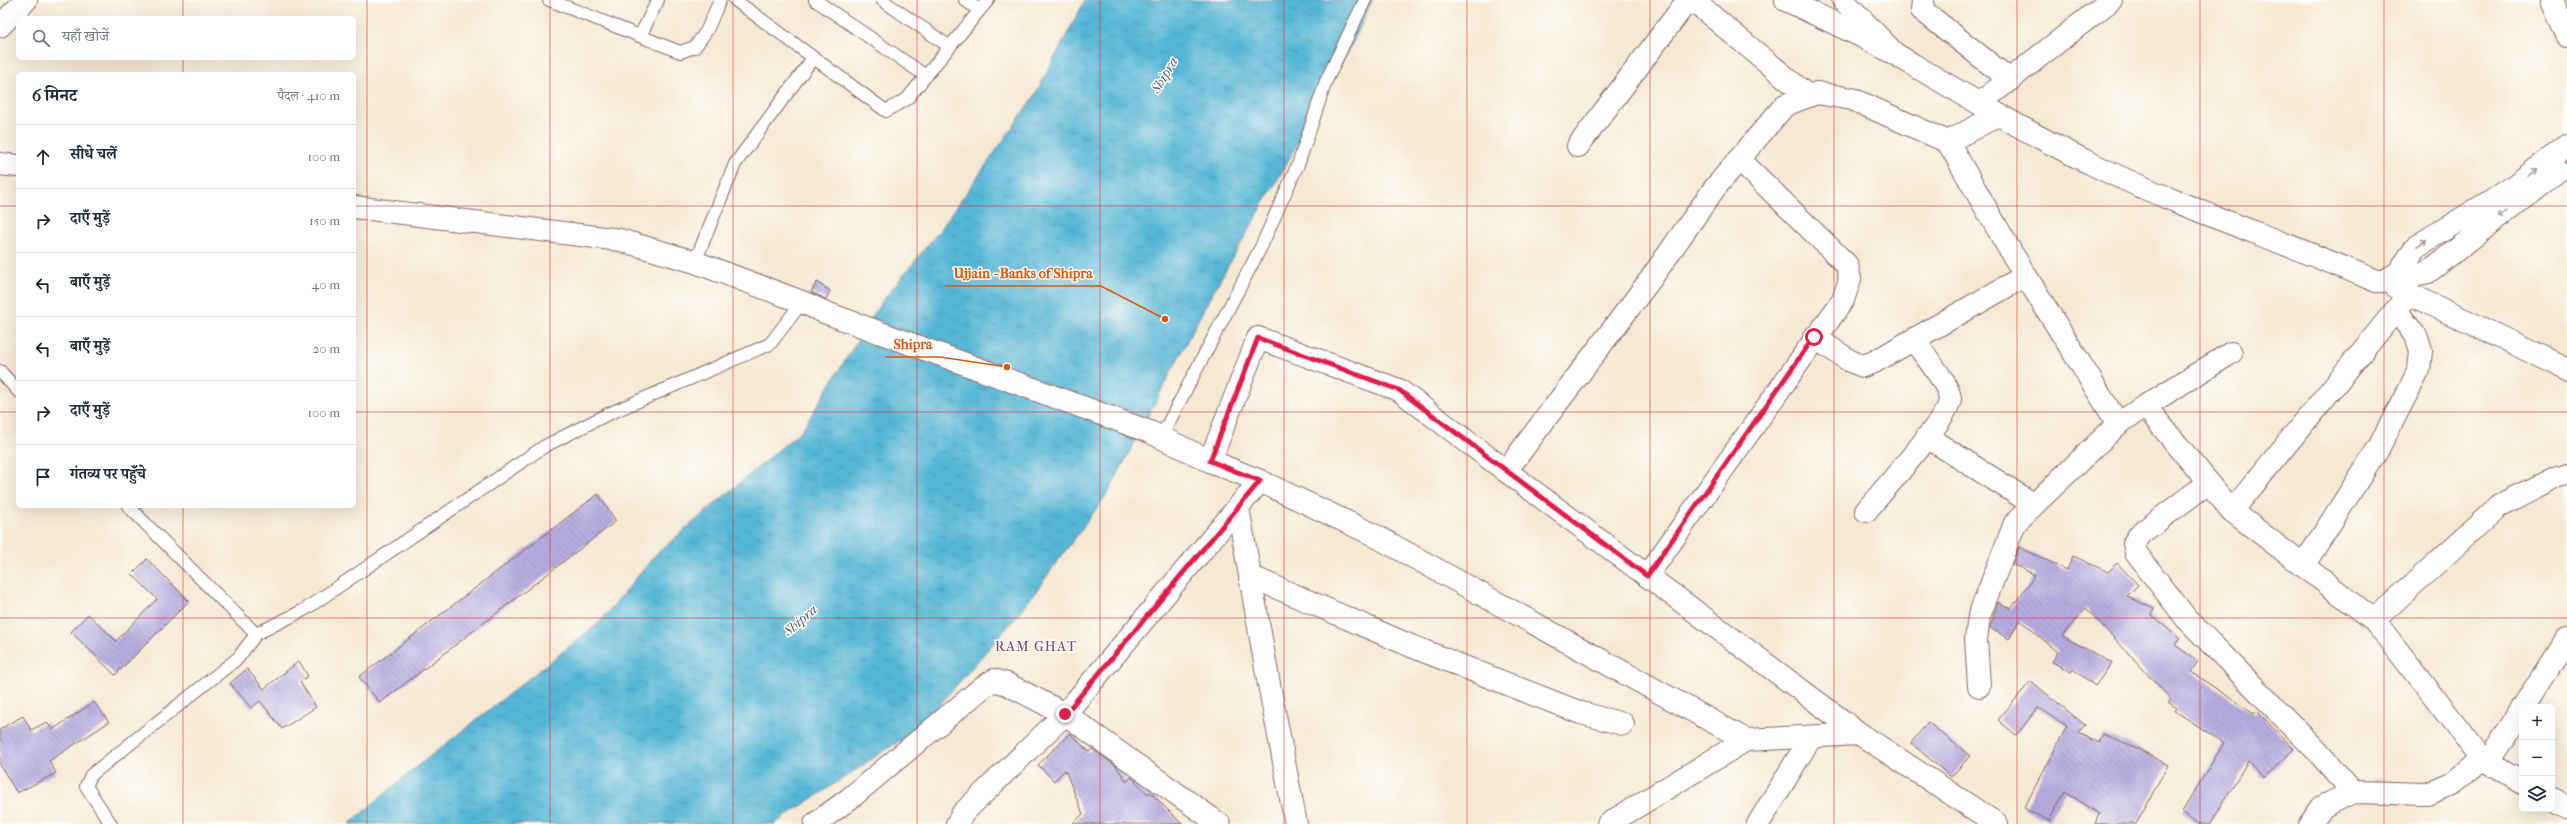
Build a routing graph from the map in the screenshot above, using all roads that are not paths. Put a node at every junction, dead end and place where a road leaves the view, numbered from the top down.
1 (26, 0) edge
2 (549, 0) edge
3 (720, 0) edge
4 (735, 0) edge
5 (815, 0) edge
6 (882, 0) edge
7 (965, 0) edge
8 (988, 0) edge
9 (1366, 0) edge
10 (1786, 0) edge
11 (1843, 0) edge
12 (2111, 0) edge
13 (2552, 0) edge
14 (655, 1) edge
15 (1919, 3) edge
16 (750, 5) edge
17 (979, 10) junction
18 (0, 26) edge
19 (2567, 35) edge
20 (640, 36) junction
21 (950, 46) junction
22 (1894, 54) junction
23 (814, 58) junction
24 (926, 76) junction
25 (2010, 80) junction
26 (1808, 96) junction
27 (1989, 109) junction
28 (1948, 142) junction
29 (1578, 146) dead end
30 (2567, 146) edge
31 (1739, 159) junction
32 (0, 164) edge
33 (2567, 164) edge
34 (16, 166) edge
35 (356, 207) edge
36 (694, 262) junction
37 (2025, 276) junction
38 (2391, 277) junction
39 (802, 302) junction
40 (2402, 302) junction
41 (1814, 337) junction
42 (1914, 340) junction
43 (2231, 354) dead end
44 (2567, 369) edge
45 (0, 372) edge
46 (16, 389) edge
47 (2145, 406) junction
48 (2118, 424) junction
49 (1156, 435) junction
50 (1927, 437) junction
51 (1210, 461) junction
52 (1506, 471) junction
53 (2567, 474) edge
54 (1260, 481) junction
55 (2208, 483) junction
56 (2033, 504) junction
57 (1238, 507) junction
58 (130, 508) edge
59 (1866, 511) dead end
60 (2232, 511) junction
61 (2303, 566) junction
62 (1250, 576) junction
63 (1647, 576) junction
64 (2374, 620) junction
65 (256, 634) junction
66 (2567, 638) edge
67 (1979, 686) dead end
68 (2526, 704) edge
69 (1065, 714) junction
70 (2519, 714) edge
71 (1623, 724) dead end
72 (1860, 734) junction
73 (1810, 737) junction
74 (1746, 740) junction
75 (2485, 761) junction
76 (2519, 780) edge
77 (2353, 792) junction
78 (111, 824) edge
79 (815, 824) edge
80 (957, 824) edge
81 (1219, 824) edge
82 (1296, 824) edge
83 (1608, 824) edge
84 (1758, 824) edge
85 (1997, 824) edge
86 (2310, 824) edge

1 - 18 street
2 - 20 lane
3 - 20 lane
4 - 16 lane
5 - 24 lane
6 - 21 lane
7 - 17 lane
8 - 17 lane
9 - 49 lane
10 - 22 street
11 - 22 street
12 - 25 street
13 - 19 street
14 - 20 lane
15 - 25 street
16 - 23 lane
17 - 21 lane
21 - 24 lane
22 - 27 street
23 - 24 lane
23 - 36 lane
25 - 27 street
26 - 28 street
26 - 29 street
26 - 31 street
27 - 28 street
27 - 38 street
28 - 37 street
38 -> 30 street
31 - 41 street
31 - 52 street
32 - 34 street
33 -> 38 street
35 - 36 street
36 - 39 street
37 - 42 street
37 - 48 street
38 - 40 street
39 - 49 street
39 - 65 lane
40 - 44 street
40 - 60 street
40 - 61 street
41 - 42 street
41 - 63 street
42 - 50 street
43 - 47 street
45 - 46 lane
47 - 48 street
47 - 55 street
48 - 56 street
49 - 51 street
50 - 56 street
50 - 59 street
51 - 52 street
51 - 54 street
52 - 63 street
53 - 64 street
54 - 57 street
54 - 74 street
55 - 60 street
55 - 77 street
56 - 67 street
57 - 62 street
57 - 69 street
58 - 65 lane
60 - 61 street
61 - 64 street
62 - 71 street
62 - 82 street
63 - 72 street
64 - 75 street
65 - 78 lane
66 - 68 street
69 - 79 street
69 - 80 street
69 - 81 street
70 - 75 street
72 - 73 street
72 - 85 street
73 - 74 street
73 - 84 street
74 - 83 street
75 - 76 street
75 - 77 street
77 - 86 street

